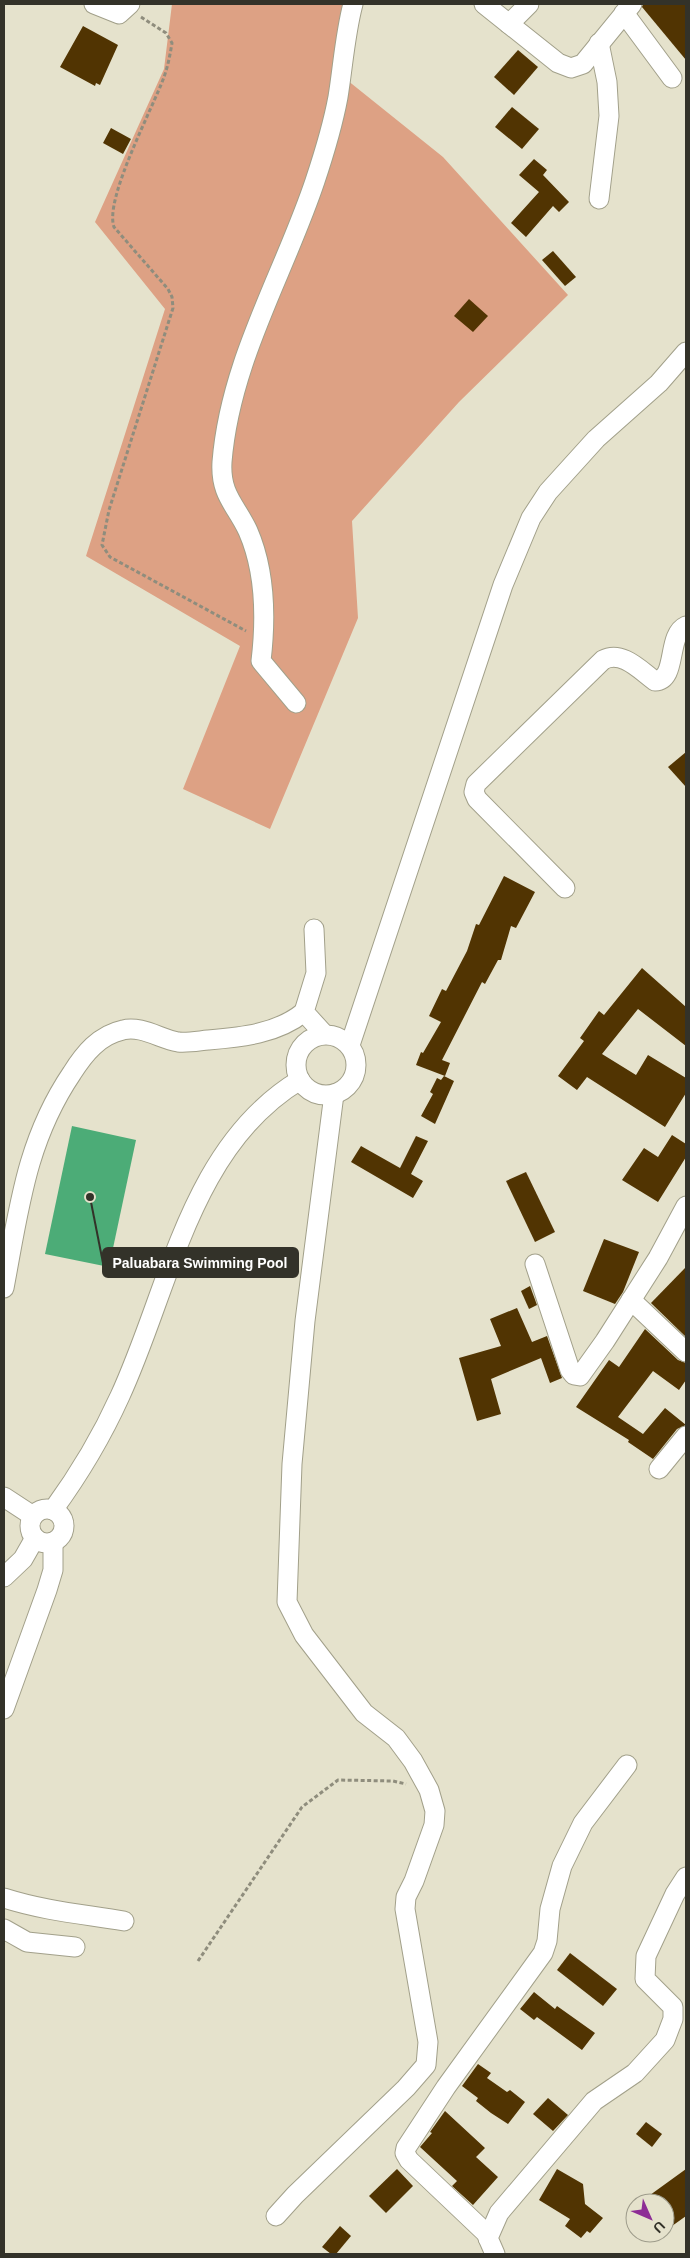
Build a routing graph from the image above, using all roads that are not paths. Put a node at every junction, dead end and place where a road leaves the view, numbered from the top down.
1 (94, 4) edge
2 (353, 4) edge
3 (484, 4) edge
4 (529, 4) edge
5 (129, 6) edge
6 (628, 8) edge
7 (509, 24) junction
8 (598, 43) junction
9 (672, 78) dead end
10 (599, 199) dead end
11 (686, 352) edge
12 (686, 626) edge
13 (296, 703) dead end
14 (565, 888) dead end
15 (314, 929) dead end
16 (304, 1012) junction
17 (324, 1034) junction
18 (350, 1045) junction
19 (300, 1080) junction
20 (334, 1094) junction
21 (686, 1206) edge
22 (535, 1264) dead end
23 (4, 1288) edge
24 (631, 1300) junction
25 (686, 1352) edge
26 (686, 1436) edge
27 (660, 1469) dead end
28 (4, 1497) edge
29 (53, 1510) junction
30 (33, 1516) junction
31 (35, 1538) junction
32 (54, 1542) junction
33 (4, 1577) edge
34 (4, 1709) edge
35 (627, 1765) dead end
36 (686, 1877) edge
37 (4, 1898) edge
38 (124, 1922) dead end
39 (4, 1929) edge
40 (75, 1947) dead end
41 (276, 2216) dead end
42 (492, 2246) edge

1 - 5 street
2 - 13 street
3 - 7 street
4 - 7 street
6 - 8 street
6 - 9 street
7 - 8 street
8 - 10 street
11 - 18 street
12 - 14 street
15 - 16 street
16 - 17 street
16 - 23 street
17 - 18 street
17 - 19 street
18 - 20 street
19 - 20 street
19 - 29 street
20 - 41 street
21 - 24 street
22 - 24 street
24 - 25 street
26 - 27 street
28 - 30 street
29 - 30 street
29 - 32 street
30 - 31 street
31 - 32 street
31 - 33 street
32 - 34 street
35 - 42 street
36 - 42 street
37 - 38 street
39 - 40 street

